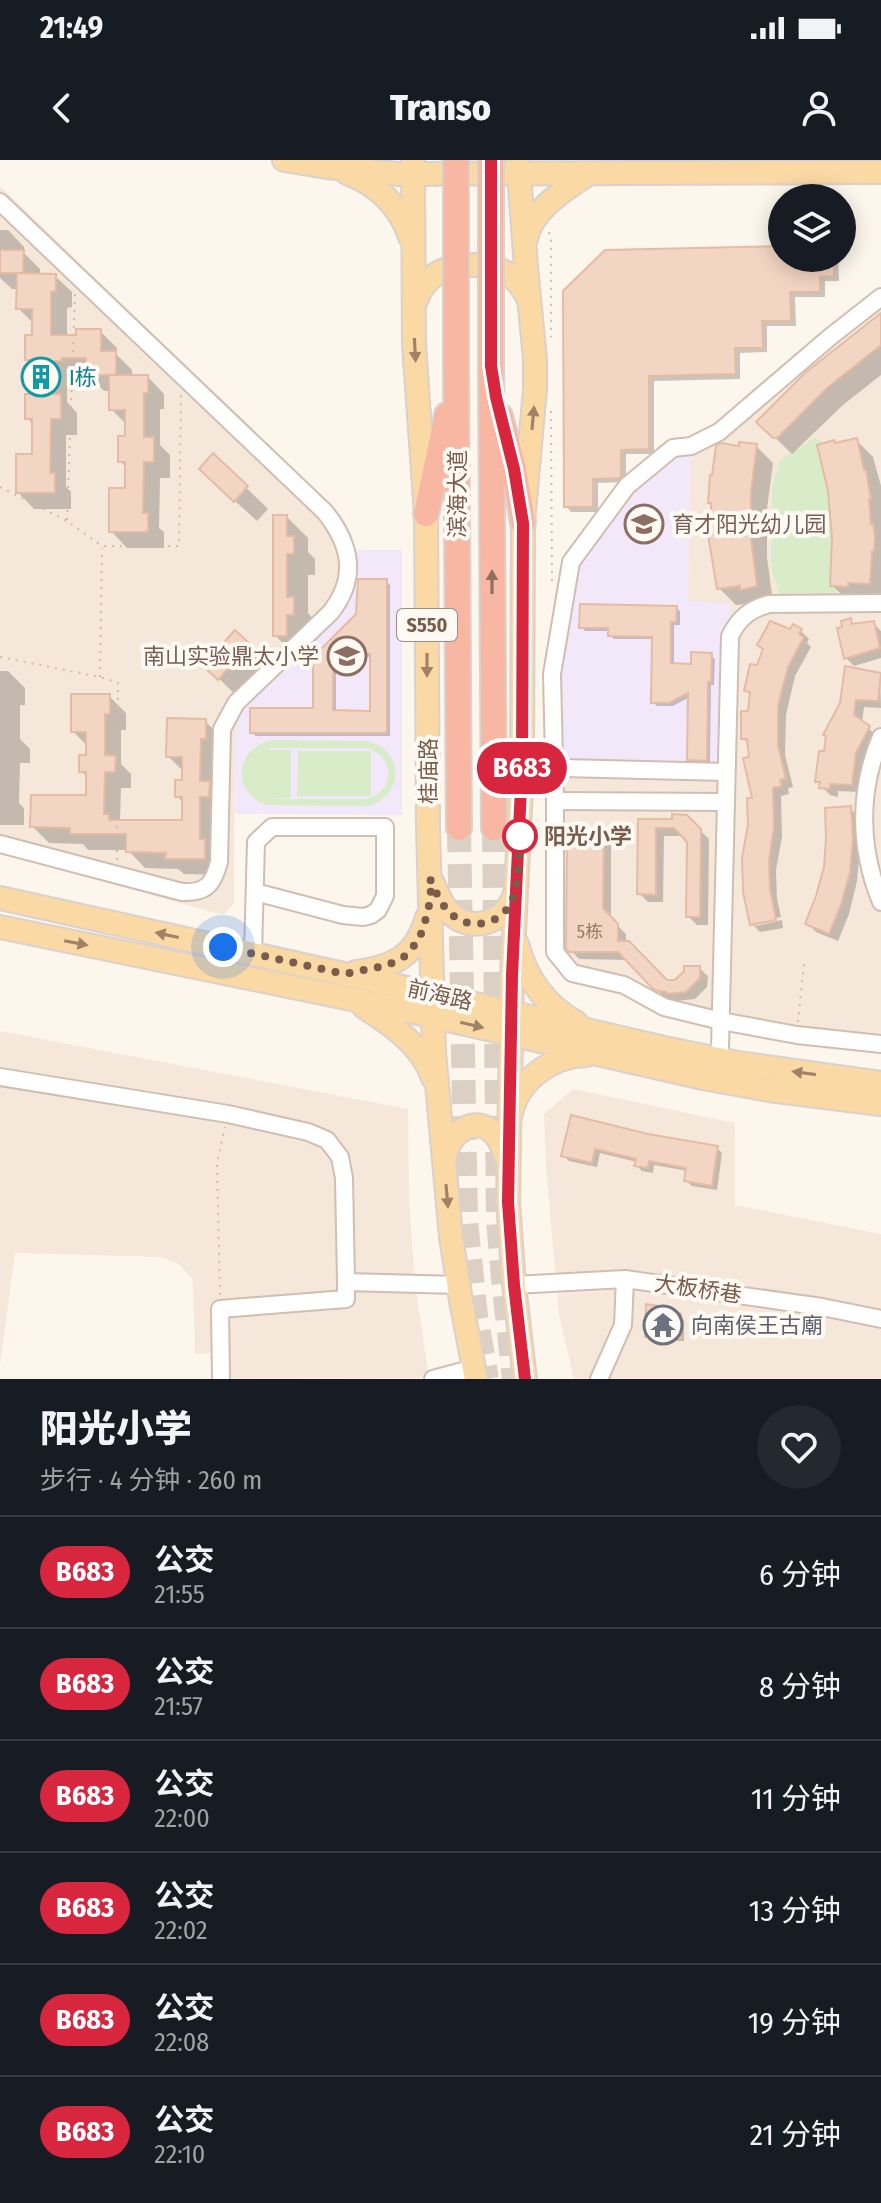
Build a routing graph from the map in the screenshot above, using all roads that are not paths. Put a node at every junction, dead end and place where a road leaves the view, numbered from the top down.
1 (284, 160) edge
2 (456, 160) edge
3 (491, 160) edge
4 (327, 167) junction
5 (413, 167) edge
6 (519, 167) edge
7 (881, 172) edge
8 (588, 174) junction
9 (0, 202) edge
10 (524, 248) junction
11 (413, 255) junction
12 (881, 297) edge
13 (529, 299) junction
14 (413, 309) junction
15 (456, 366) junction
16 (491, 366) junction
17 (426, 514) junction
18 (523, 523) junction
19 (881, 603) edge
20 (522, 674) junction
21 (552, 674) junction
22 (881, 737) edge
23 (522, 767) junction
24 (555, 768) junction
25 (726, 772) junction
26 (555, 801) junction
27 (725, 802) junction
28 (459, 828) tunnel mouth
29 (494, 828) tunnel mouth
30 (0, 844) edge
31 (517, 883) junction
32 (431, 888) junction
33 (255, 892) junction
34 (0, 898) edge
35 (881, 902) edge
36 (515, 923) junction
37 (0, 927) edge
38 (253, 954) junction
39 (345, 974) junction
40 (432, 993) junction
41 (341, 997) junction
42 (433, 1017) junction
43 (721, 1021) junction
44 (510, 1023) junction
45 (596, 1032) junction
46 (881, 1044) edge
47 (720, 1049) dead end
48 (599, 1055) junction
49 (0, 1077) edge
50 (881, 1083) edge
51 (437, 1091) junction
52 (881, 1104) edge
53 (508, 1126) junction
54 (444, 1165) junction
55 (509, 1165) junction
56 (625, 1279) junction
57 (346, 1282) junction
58 (458, 1285) junction
59 (514, 1285) junction
60 (881, 1319) edge
61 (475, 1374) edge
62 (221, 1379) edge
63 (433, 1379) edge
64 (525, 1379) edge
65 (599, 1379) edge

1 - 4 main road
2 - 15 highway, 滨海大道 / S550, bridge
3 - 16 highway, 滨海大道, bridge
4 - 5 main road
4 - 11 main road
5 - 6 main road
5 - 11 main road, 桂庙路 / S550
6 - 8 main road
6 - 10 main road
7 - 8 main road
8 - 10 main road
9 - 30 street
10 - 13 main road
11 - 14 main road, 桂庙路 / S550
12 - 21 street
13 - 14 main road
18 -> 13 main road
14 -> 17 main road, 桂庙路 / S550
15 - 17 highway
15 - 28 highway, 滨海大道 / S550
16 - 18 highway
29 -> 16 highway, 滨海大道
17 -> 32 main road, 桂庙路 / S550
18 - 20 main road
19 - 25 street
20 - 21 street
20 - 23 main road
21 - 24 street
22 - 35 street
23 - 24 street
23 - 31 main road
24 - 25 street
24 - 26 street
25 - 27 street
26 - 27 street
26 - 43 street
27 - 43 street
31 - 32 main road
31 - 36 main road
32 - 39 main road
32 - 40 main road, 桂庙路 / S550
33 - 33 street
33 - 38 street
38 -> 34 main road, 前海路
36 - 44 main road
36 - 45 main road
37 -> 41 main road, 前海路
38 - 39 main road, 前海路
39 - 40 main road, 前海路
40 - 42 main road, 桂庙路 / S550
40 - 44 main road, 前海路
41 - 42 main road, 前海路
41 - 51 main road
42 -> 44 main road, 前海路
42 - 51 main road, 桂庙路 / S550
43 - 46 street
43 - 47 street
44 - 45 main road, 前海路
44 - 48 main road, 前海路
44 - 53 main road
50 -> 45 main road, 前海路
48 - 52 main road, 前海路
48 - 53 main road
49 - 57 street
51 - 54 main road, 桂庙路 / S550
53 - 55 main road
54 - 55 main road
54 -> 58 main road, 桂庙路 / S550
55 - 59 main road
56 - 59 street, 大板桥巷
56 - 60 street, 大板桥巷
56 - 65 street
57 - 58 street
57 - 62 street
58 - 61 main road, 桂庙路 / S550
59 - 64 main road
61 - 63 street

